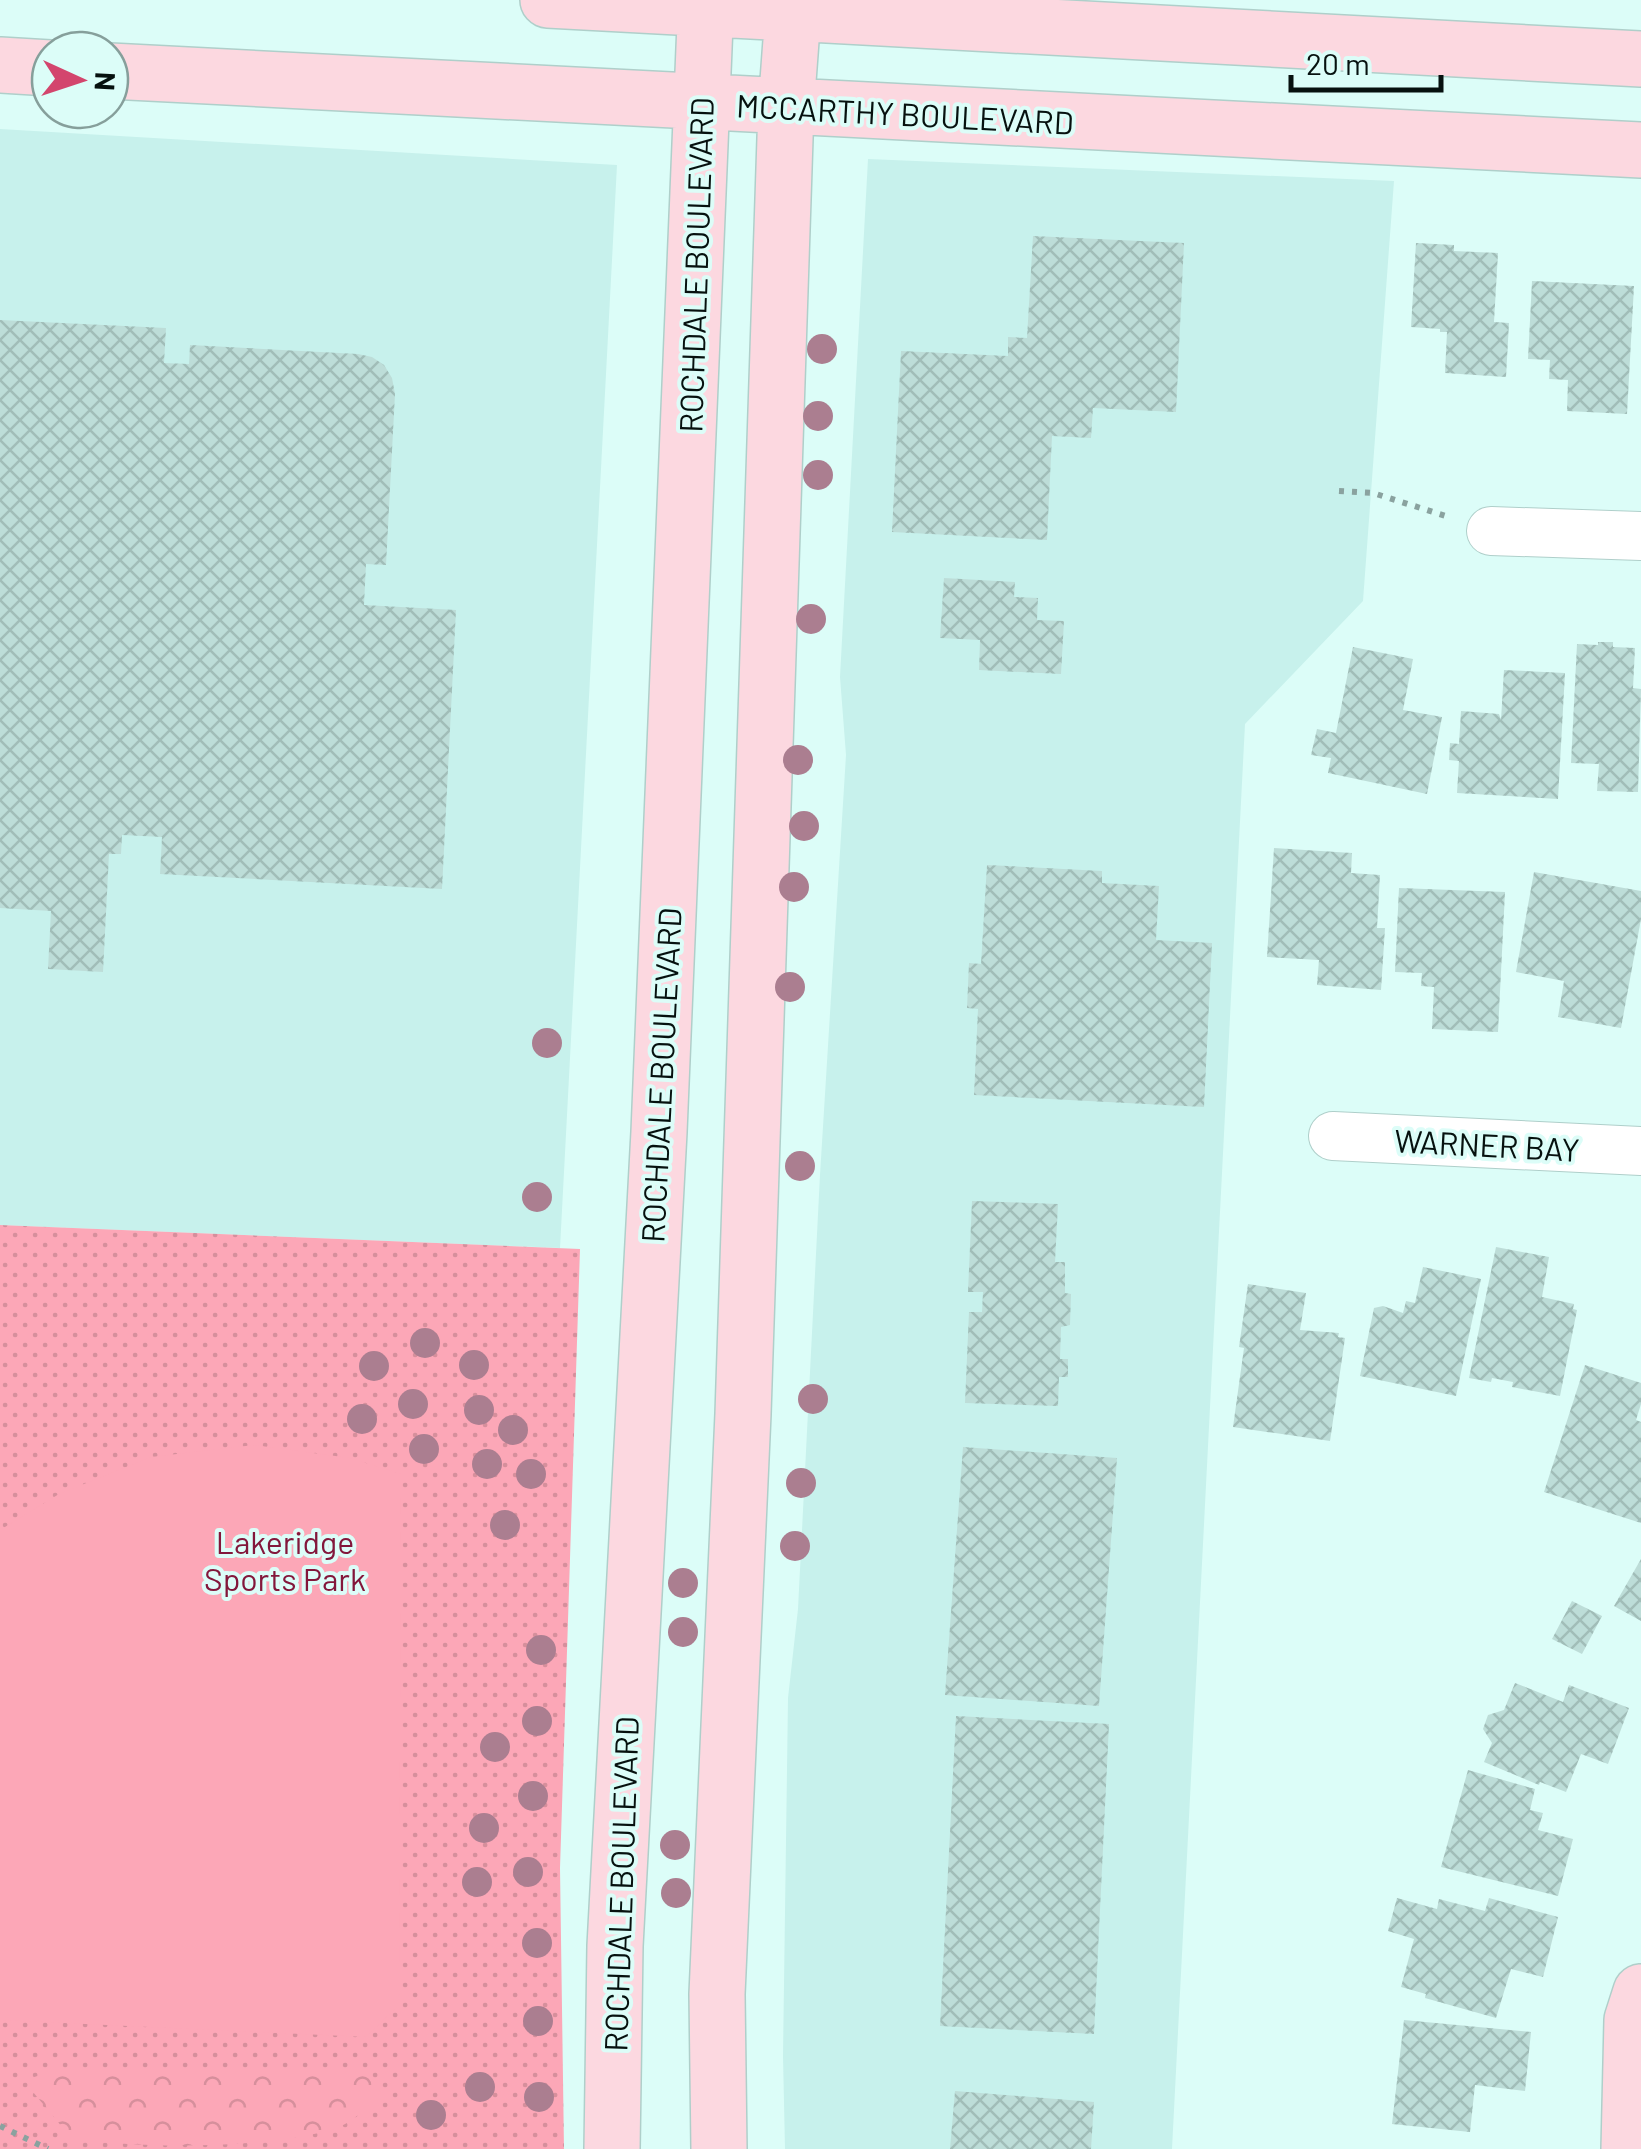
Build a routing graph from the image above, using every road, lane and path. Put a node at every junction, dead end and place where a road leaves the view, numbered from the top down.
1 (548, 0) edge
2 (706, 4) edge
3 (793, 7) edge
4 (1641, 59) edge
5 (0, 65) edge
6 (30, 67) edge
7 (130, 72) edge
8 (700, 102) junction
9 (786, 108) junction
10 (1641, 150) edge
11 (1339, 491) dead end
12 (1490, 531) joint
13 (1641, 536) edge
14 (1334, 1136) dead end
15 (1641, 1151) edge
16 (1641, 1992) edge
17 (0, 2126) edge
18 (48, 2149) edge
19 (612, 2149) edge
20 (719, 2149) edge
21 (1629, 2149) edge

1 - 2 main road
2 - 3 main road
2 - 8 main road, ROCHDALE BOULEVARD
3 - 4 main road
3 - 9 main road
5 - 6 main road
7 - 8 main road, MCCARTHY BOULEVARD
8 - 9 main road, MCCARTHY BOULEVARD
8 - 19 main road, ROCHDALE BOULEVARD
9 - 10 main road, MCCARTHY BOULEVARD
9 - 20 main road
11 - 12 path
12 - 13 street
14 - 15 street, WARNER BAY
16 - 21 main road
17 - 18 path

